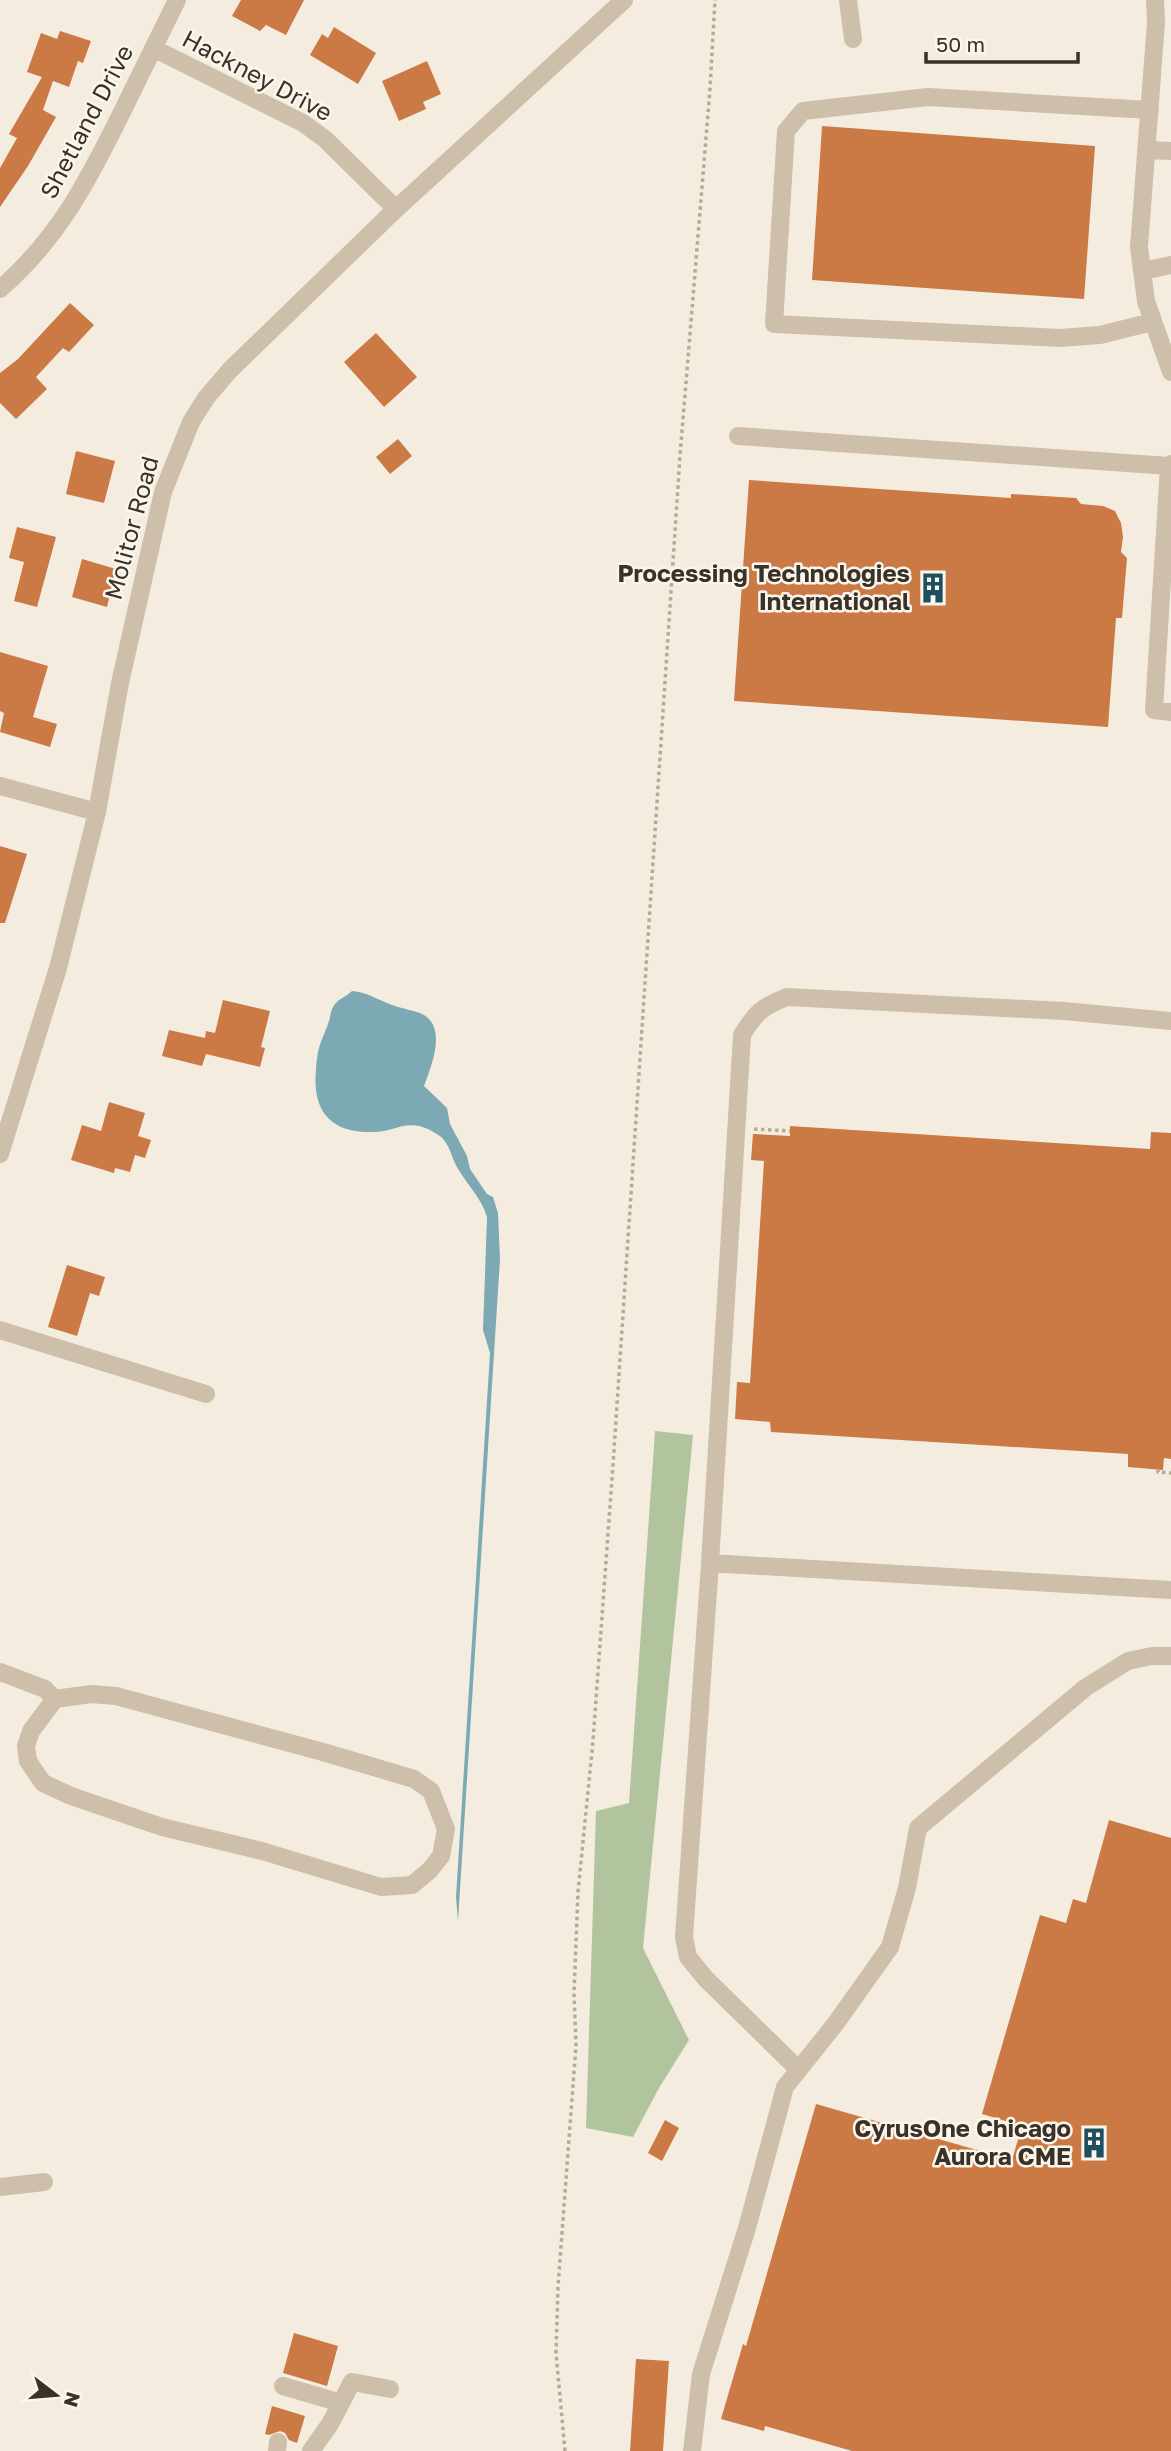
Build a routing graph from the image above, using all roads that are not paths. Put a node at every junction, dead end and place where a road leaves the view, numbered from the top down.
1 (177, 0) edge
2 (624, 0) edge
3 (848, 0) edge
4 (1155, 0) edge
5 (853, 39) dead end
6 (153, 48) junction
7 (1150, 110) junction
8 (1146, 150) junction
9 (1171, 151) edge
10 (396, 209) junction
11 (1171, 265) edge
12 (1142, 271) junction
13 (0, 289) edge
14 (1152, 322) junction
15 (1171, 372) edge
16 (738, 436) dead end
17 (1170, 465) edge
18 (1171, 712) edge
19 (0, 786) edge
20 (97, 812) junction
21 (1171, 1021) edge
22 (0, 1154) edge
23 (0, 1330) edge
24 (206, 1394) dead end
25 (710, 1563) junction
26 (1171, 1590) edge
27 (1171, 1656) edge
28 (0, 1672) edge
29 (55, 1699) junction
30 (799, 2070) junction
31 (44, 2182) dead end
32 (0, 2188) edge
33 (283, 2386) dead end
34 (390, 2389) dead end
35 (341, 2403) junction
36 (312, 2451) edge
37 (692, 2451) edge

1 - 6 street, Shetland Drive
2 - 10 street, Molitor Road
3 - 5 street
4 - 7 street
6 - 10 street, Hackney Drive
6 - 13 street, Shetland Drive
7 - 8 street
7 - 14 street
8 - 9 street
8 - 12 street
10 - 20 street, Molitor Road
11 - 12 street
12 - 14 street
14 - 15 street
16 - 17 street
17 - 18 street
19 - 20 street
20 - 22 street, Molitor Road
21 - 25 street
23 - 24 street
25 - 26 street
25 - 30 street
27 - 30 street
28 - 29 street
29 - 29 street
30 - 37 street
31 - 32 street
33 - 35 street
34 - 35 street
35 - 36 street

